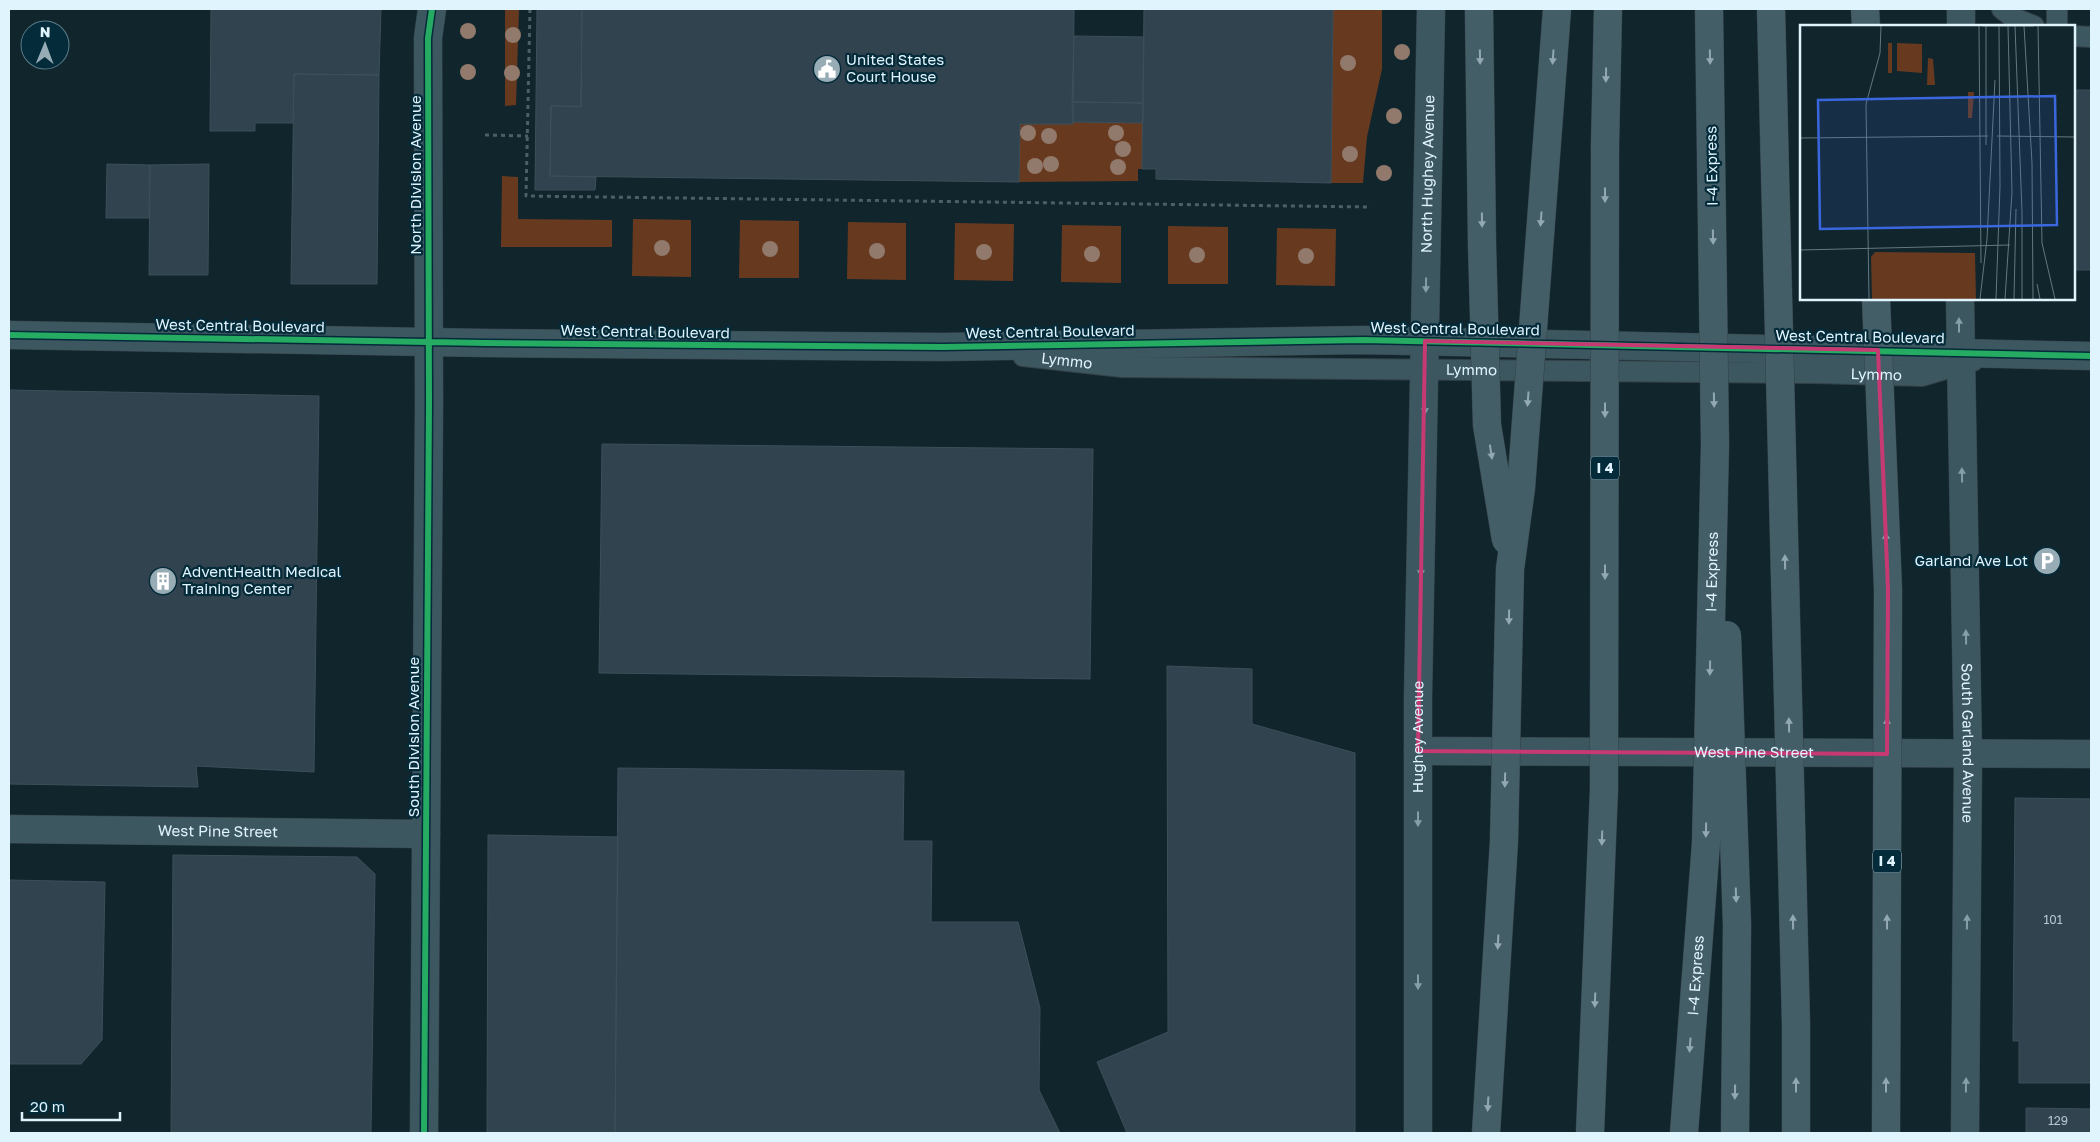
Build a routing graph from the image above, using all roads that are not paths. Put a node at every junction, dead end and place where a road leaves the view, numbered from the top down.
1 (432, 9) edge
2 (1430, 9) edge
3 (1479, 9) edge
4 (1557, 9) edge
5 (1608, 9) edge
6 (1710, 9) edge
7 (1771, 9) edge
8 (1865, 9) edge
9 (1961, 9) edge
10 (2002, 9) edge
11 (2057, 9) edge
12 (1866, 25) edge
13 (1961, 25) edge
14 (2032, 25) edge
15 (2057, 25) edge
16 (2075, 36) edge
17 (2091, 37) edge
18 (1876, 300) edge
19 (1960, 300) edge
20 (9, 335) edge
21 (1426, 341) junction
22 (9, 344) edge
23 (428, 345) junction
24 (2091, 356) edge
25 (1959, 358) junction
26 (1425, 371) junction
27 (1715, 444) junction
28 (1510, 569) junction
29 (1418, 752) junction
30 (1968, 754) junction
31 (2091, 754) edge
32 (9, 829) edge
33 (426, 834) junction
34 (424, 1133) edge
35 (1418, 1133) edge
36 (1486, 1133) edge
37 (1590, 1133) edge
38 (1684, 1133) edge
39 (1735, 1133) edge
40 (1796, 1133) edge
41 (1886, 1133) edge
42 (1965, 1133) edge

1 - 23 street, North Division Avenue
2 -> 21 street, North Hughey Avenue
3 -> 28 highway, bridge
4 -> 28 highway, bridge
5 -> 37 highway, I 4, bridge
6 -> 27 highway, I-4 Express, bridge
40 -> 7 highway, bridge
8 - 12 highway
9 - 13 street
10 - 14 lane
11 - 15 lane
16 - 17 lane
41 -> 18 highway, I 4, bridge
25 -> 19 street, South Garland Avenue
20 - 23 street, West Central Boulevard
21 - 23 street, West Central Boulevard
21 - 25 street, West Central Boulevard
21 - 26 street, Hughey Avenue
22 - 23 lane, Lymmo
23 - 26 lane, Lymmo
23 - 33 street, South Division Avenue
24 - 25 street, West Central Boulevard
25 - 26 lane, Lymmo
30 -> 25 street, South Garland Avenue
26 -> 29 street, Hughey Avenue
27 -> 38 highway, I-4 Express, bridge
27 -> 39 highway, bridge
28 -> 36 highway, bridge
29 - 30 street, West Pine Street
29 -> 35 street, Hughey Avenue
30 - 31 street, West Pine Street
42 -> 30 street, South Garland Avenue
32 - 33 street, West Pine Street
33 - 34 street, South Division Avenue

